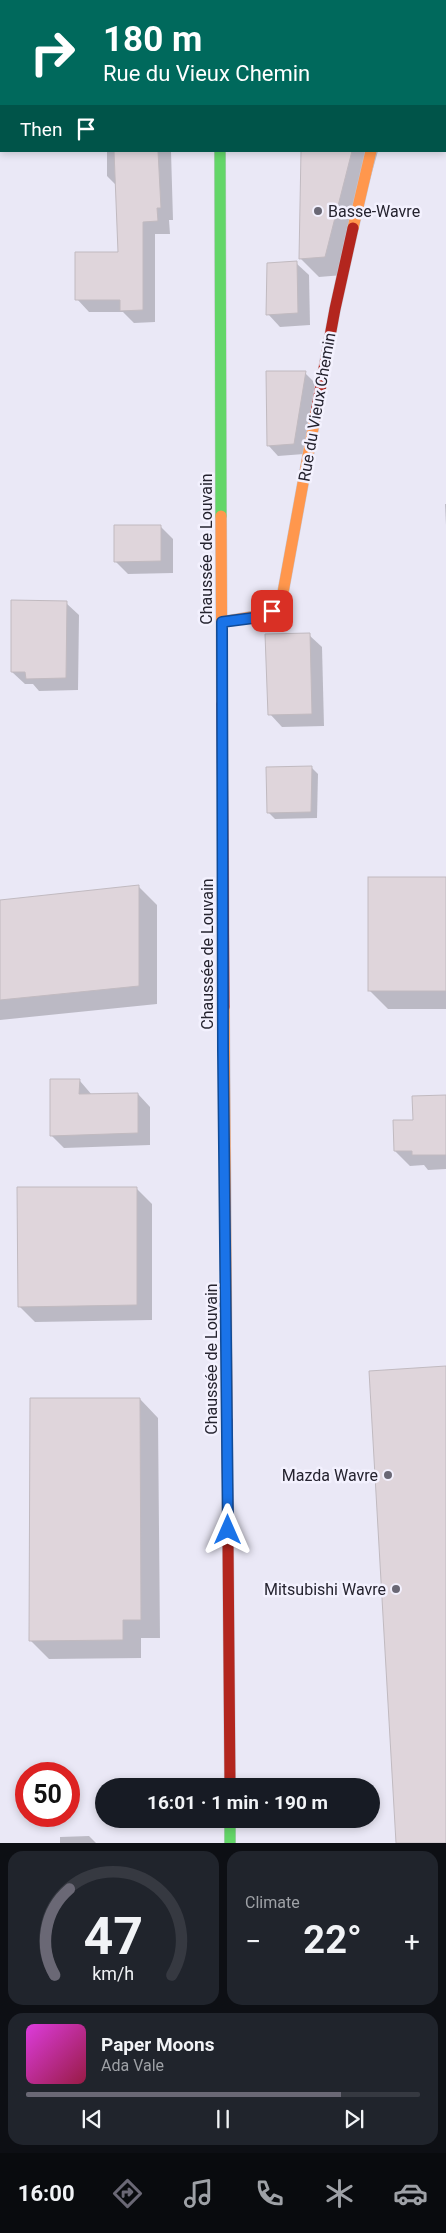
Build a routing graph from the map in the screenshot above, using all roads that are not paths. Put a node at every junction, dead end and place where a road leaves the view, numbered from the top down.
1 (220, 152) edge
2 (372, 152) edge
3 (222, 622) junction
4 (230, 1778) edge
5 (230, 1828) edge
6 (230, 1843) edge

1 - 3 main road, Chaussée de Louvain
2 - 3 main road, Rue du Vieux Chemin
3 - 4 main road, Chaussée de Louvain
5 - 6 main road

